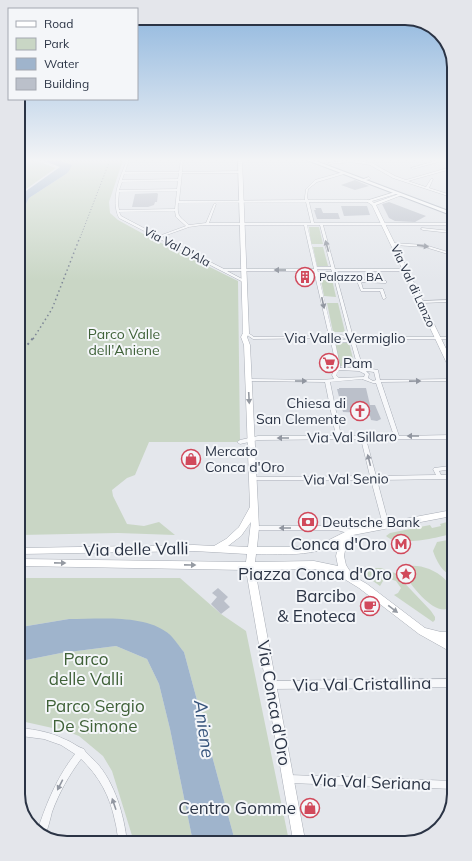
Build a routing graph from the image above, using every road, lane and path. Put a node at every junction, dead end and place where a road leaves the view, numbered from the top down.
1 (116, 200) edge
2 (373, 200) edge
3 (385, 200) edge
4 (414, 200) edge
5 (428, 200) edge
6 (177, 202) joint
7 (242, 202) junction
8 (307, 202) junction
9 (368, 202) junction
10 (215, 204) dead end
11 (374, 204) junction
12 (447, 207) edge
13 (176, 210) junction
14 (116, 211) junction
15 (447, 213) edge
16 (207, 224) junction
17 (242, 224) junction
18 (305, 224) junction
19 (313, 224) junction
20 (321, 224) junction
21 (384, 224) junction
22 (447, 224) edge
23 (187, 225) junction
24 (423, 228) dead end
25 (447, 231) edge
26 (154, 235) junction
27 (158, 237) junction
28 (394, 244) junction
29 (447, 253) edge
30 (223, 270) junction
31 (316, 270) junction
32 (333, 270) junction
33 (406, 270) junction
34 (244, 271) junction
35 (244, 281) junction
36 (386, 282) dead end
37 (384, 298) dead end
38 (420, 302) junction
39 (447, 302) edge
40 (246, 333) junction
41 (253, 338) junction
42 (437, 338) junction
43 (447, 338) edge
44 (331, 339) junction
45 (353, 339) junction
46 (246, 345) junction
47 (447, 358) edge
48 (336, 369) junction
49 (361, 370) junction
50 (337, 379) junction
51 (365, 379) junction
52 (248, 380) junction
53 (326, 380) junction
54 (447, 380) edge
55 (378, 381) junction
56 (397, 436) junction
57 (339, 437) junction
58 (363, 437) junction
59 (447, 437) edge
60 (251, 439) junction
61 (240, 442) dead end
62 (447, 468) edge
63 (447, 476) edge
64 (439, 477) junction
65 (253, 479) junction
66 (374, 479) junction
67 (253, 509) junction
68 (447, 514) edge
69 (386, 525) junction
70 (255, 528) junction
71 (351, 532) junction
72 (215, 550) junction
73 (25, 551) edge
74 (251, 551) junction
75 (25, 563) edge
76 (250, 566) junction
77 (364, 587) junction
78 (422, 630) junction
79 (447, 636) edge
80 (447, 645) edge
81 (447, 682) edge
82 (271, 685) junction
83 (25, 733) edge
84 (81, 752) junction
85 (288, 779) junction
86 (447, 785) edge
87 (43, 828) edge
88 (122, 836) edge
89 (299, 836) edge

1 - 14 street
2 - 9 street
3 - 11 street
4 - 15 main road
5 - 12 main road
6 - 7 street
6 - 13 street
7 - 8 street
7 - 17 street
8 - 9 street
8 - 19 street
9 - 11 street
10 - 16 street
11 - 21 street, Via Val di Lanzo
13 - 14 street
13 - 23 street
14 - 26 street, Via Val D'Ala
16 - 17 street
16 - 23 street
17 - 18 street
17 - 34 street
18 - 19 street
18 - 31 street
19 - 20 street
20 - 21 street
32 -> 20 street
21 - 22 street
21 - 28 street, Via Val di Lanzo
23 - 26 street
23 - 27 street
24 - 25 street
26 - 27 street, Via Val D'Ala
27 - 30 street, Via Val D'Ala
28 -> 29 street
28 - 33 street, Via Val di Lanzo
30 - 34 street
30 - 35 street, Via Val D'Ala
31 - 32 street
31 -> 34 street
31 -> 44 street
32 - 33 street
32 - 45 street
33 - 38 street, Via Val di Lanzo
34 - 35 street
35 - 40 street
36 - 37 street
38 - 39 street
38 - 42 street, Via Val di Lanzo
40 - 41 street
40 - 46 street
41 - 44 street, Via Valle Vermiglio
41 - 46 street
42 - 43 street, Via Valle Vermiglio
42 - 45 street, Via Valle Vermiglio
42 - 47 street, Via Val di Lanzo
44 - 45 street, Via Valle Vermiglio
44 - 48 street
45 - 49 street
46 - 52 street
48 - 49 street
48 - 50 street
49 - 51 street
49 - 55 street
50 - 51 street
50 - 53 street
51 - 55 street
52 -> 53 street
52 -> 60 street
53 - 57 street
55 -> 54 street
55 - 56 street
56 - 58 street, Via Val Sillaro
59 -> 56 street, Via Val Sillaro
57 - 58 street, Via Val Sillaro
57 -> 60 street, Via Val Sillaro
66 -> 58 street
60 - 61 street, Via Val Sillaro
60 - 65 street
62 - 64 street, Via Val Senio
63 - 64 street, Via Val Senio
64 - 66 street, Via Val Senio
65 - 66 street, Via Val Senio
65 - 67 street
66 - 69 street
67 - 70 street
67 - 72 street
68 - 69 street
69 - 71 street
71 -> 70 street
70 - 74 street
71 - 74 street
71 - 77 street
72 - 73 street, Via delle Valli
72 - 74 street, Via delle Valli
74 - 76 street
75 -> 76 street, Via delle Valli
76 - 77 street
76 - 82 street, Via Conca d'Oro
77 -> 78 street
78 - 79 street
78 - 80 street
81 - 82 street, Via Val Cristallina
82 - 85 street, Via Conca d'Oro
83 - 84 street
84 -> 87 street
88 -> 84 street
85 - 86 street, Via Val Seriana
85 - 89 street, Via Conca d'Oro

